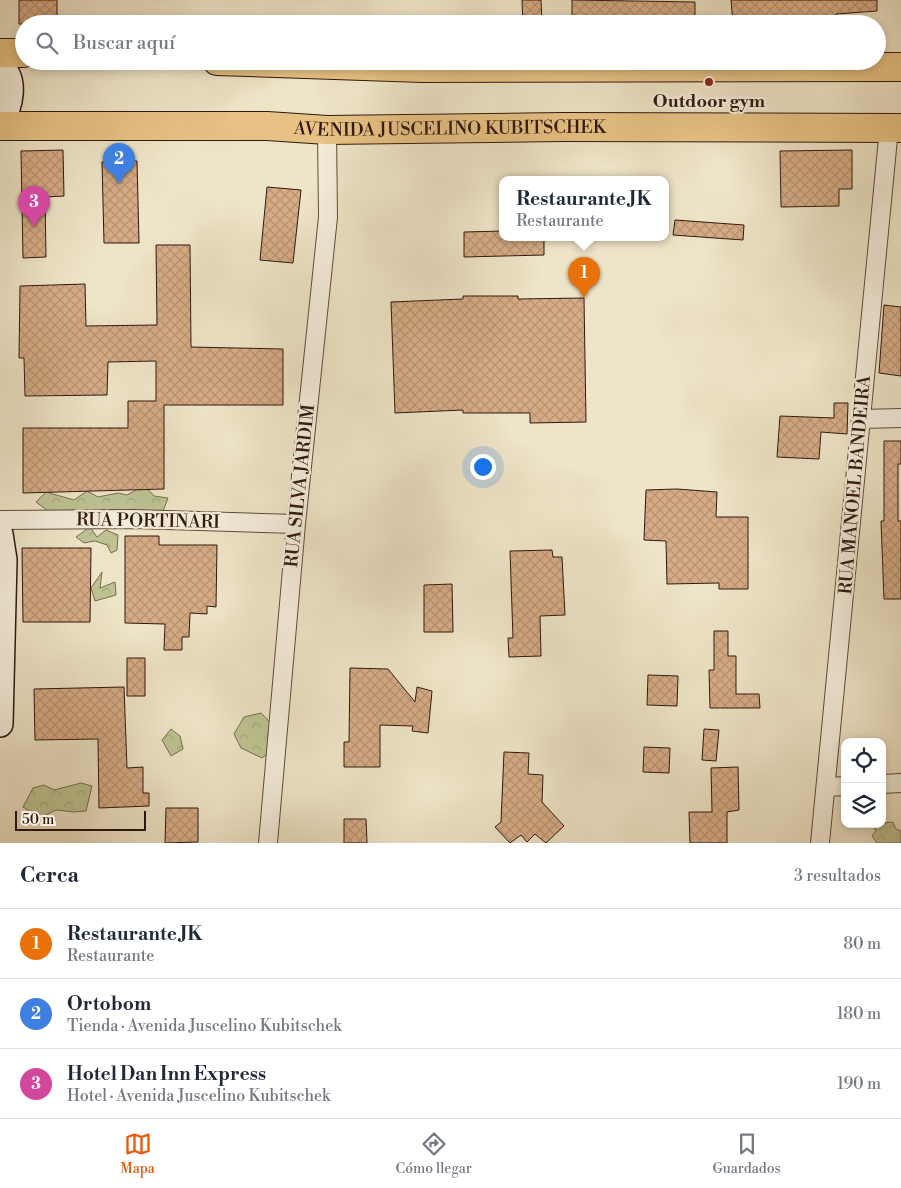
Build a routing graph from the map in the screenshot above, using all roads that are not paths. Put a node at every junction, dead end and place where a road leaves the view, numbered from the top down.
1 (0, 53) edge
2 (15, 54) edge
3 (0, 66) edge
4 (886, 66) edge
5 (901, 66) edge
6 (0, 124) edge
7 (895, 128) edge
8 (327, 130) junction
9 (901, 418) edge
10 (861, 419) junction
11 (0, 520) edge
12 (296, 524) junction
13 (0, 534) edge
14 (0, 724) edge
15 (901, 783) edge
16 (886, 784) edge
17 (841, 786) edge
18 (827, 787) junction
19 (268, 843) edge
20 (820, 843) edge

1 - 2 main road
3 - 6 main road
4 - 5 main road
6 - 8 main road, AVENIDA JUSCELINO KUBITSCHEK
7 - 8 main road, AVENIDA JUSCELINO KUBITSCHEK
7 - 10 street, RUA MANOEL BANDEIRA
8 - 12 street, RUA SILVA JARDIM
9 - 10 street
10 - 18 street, RUA MANOEL BANDEIRA
11 - 12 street, RUA PORTINARI
12 - 19 street, RUA SILVA JARDIM
13 - 14 main road
15 - 16 street
17 - 18 street
18 - 20 street, RUA MANOEL BANDEIRA

